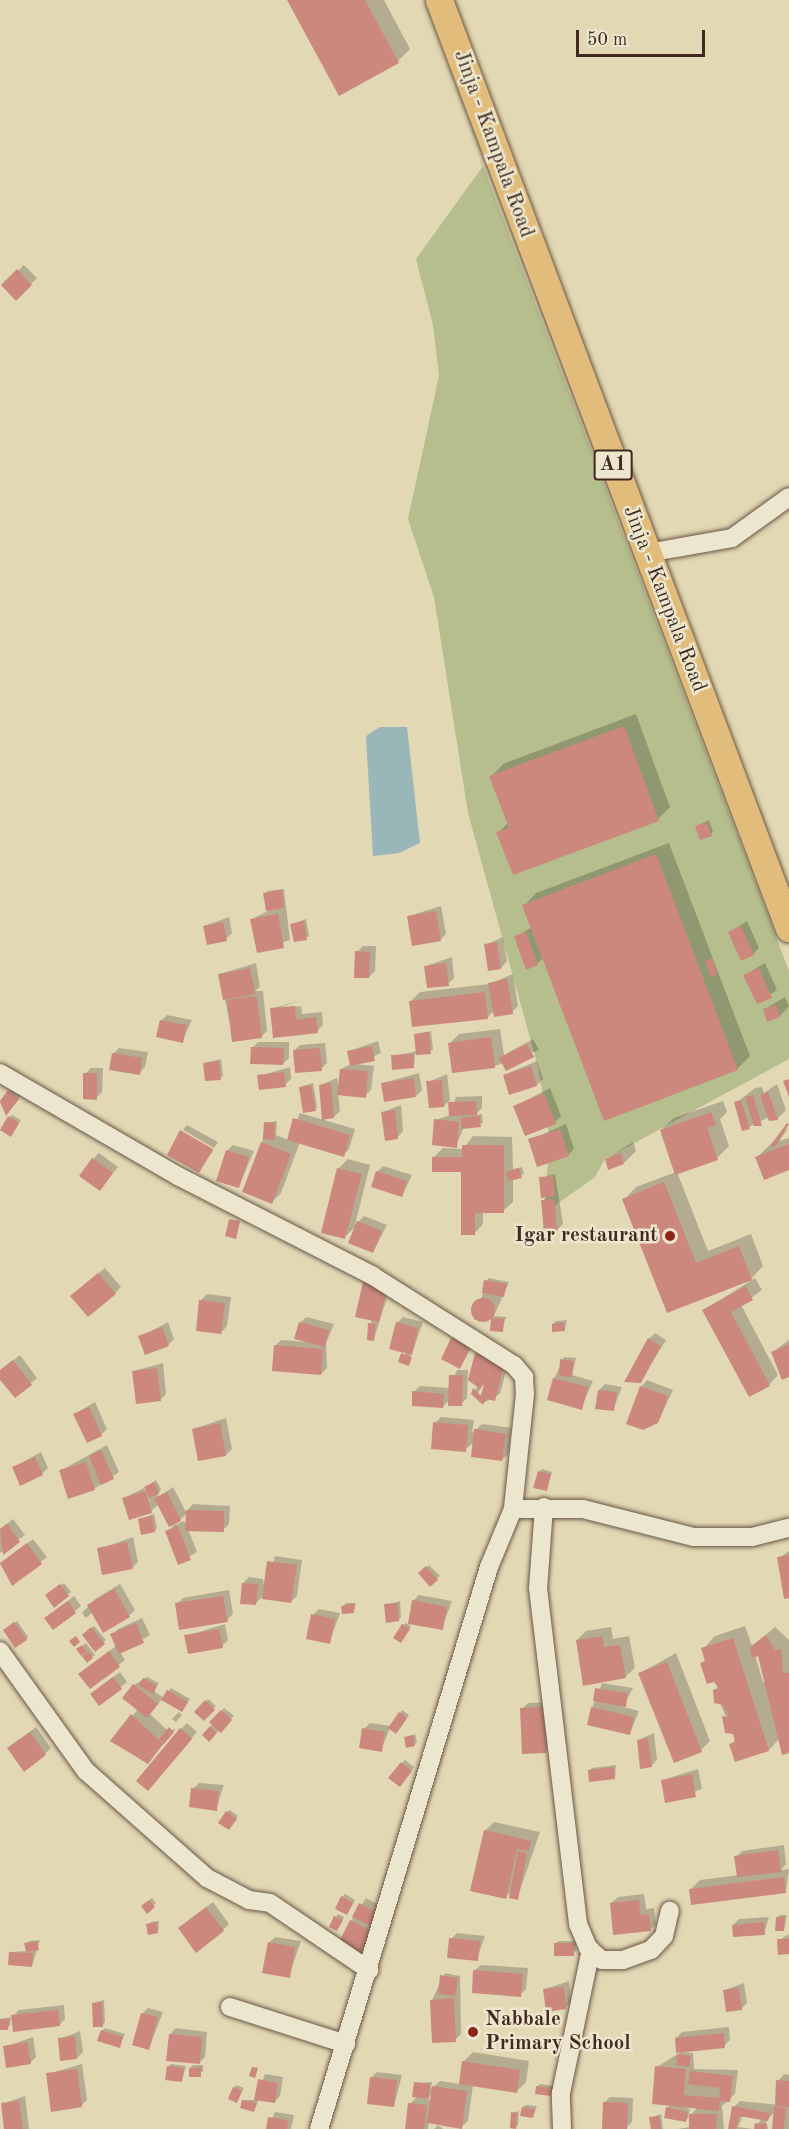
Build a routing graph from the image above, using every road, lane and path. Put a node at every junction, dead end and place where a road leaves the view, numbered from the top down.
1 (439, 0) edge
2 (789, 497) edge
3 (648, 553) junction
4 (789, 928) edge
5 (0, 1073) edge
6 (544, 1507) junction
7 (513, 1509) junction
8 (789, 1528) edge
9 (0, 1651) edge
10 (670, 1911) dead end
11 (591, 1950) junction
12 (369, 1970) junction
13 (230, 2007) dead end
14 (346, 2044) junction
15 (319, 2129) edge
16 (562, 2129) edge

1 - 3 highway, Jinja - Kampala Road / A1
2 - 3 street
3 - 4 highway, Jinja - Kampala Road / A1
5 - 7 street
6 - 7 street
6 - 8 street
6 - 11 street
7 - 12 street
9 - 12 street
10 - 11 street
11 - 16 street
12 - 14 street
13 - 14 street
14 - 15 street

